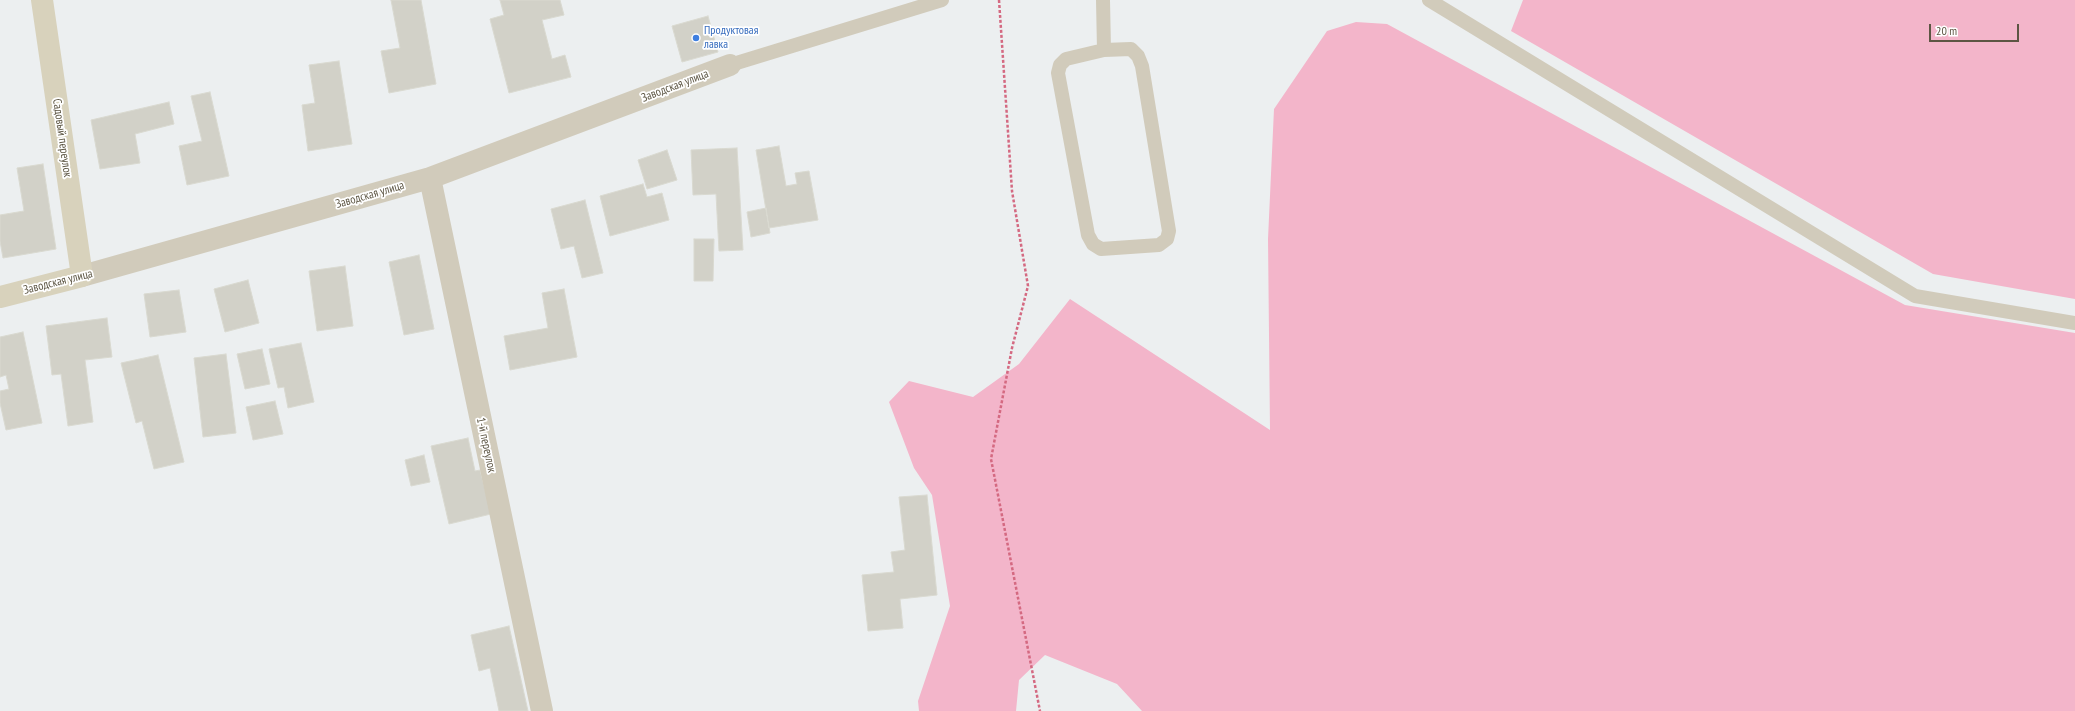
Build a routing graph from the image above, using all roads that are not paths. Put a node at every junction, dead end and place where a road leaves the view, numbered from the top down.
1 (42, 0) edge
2 (942, 0) edge
3 (1103, 0) edge
4 (1429, 0) edge
5 (1104, 50) junction
6 (730, 65) joint
7 (430, 178) junction
8 (82, 276) junction
9 (0, 297) edge
10 (2075, 323) edge
11 (542, 711) edge

1 - 8 street, Садовый переулок
2 - 6 lane
3 - 5 lane
4 - 10 lane
5 - 5 lane
6 - 7 street, Заводская улица
7 - 8 street, Заводская улица
7 - 11 street, 1-й переулок
8 - 9 street, Заводская улица

